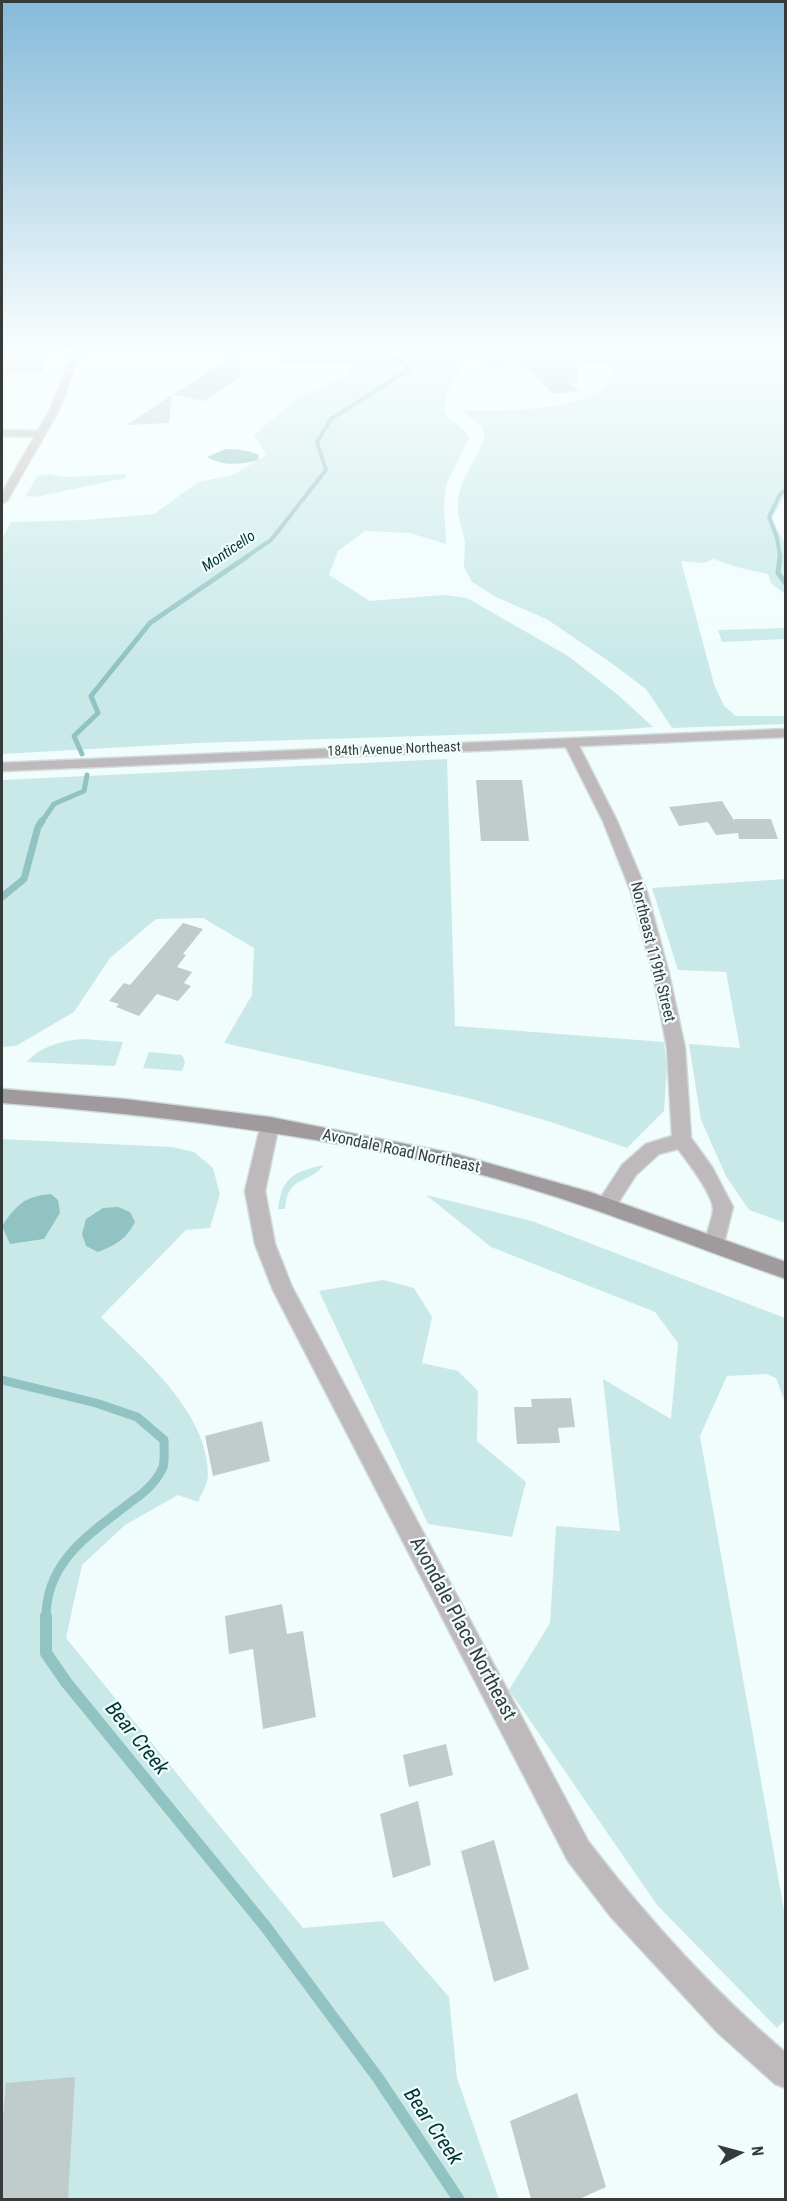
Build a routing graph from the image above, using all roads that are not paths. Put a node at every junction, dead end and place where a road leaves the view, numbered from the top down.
1 (28, 455) edge
2 (2, 501) edge
3 (786, 733) edge
4 (570, 742) junction
5 (2, 767) edge
6 (2, 1096) edge
7 (270, 1125) junction
8 (682, 1140) junction
9 (606, 1205) junction
10 (715, 1245) junction
11 (786, 1271) edge
12 (786, 2073) edge

1 - 2 street
3 - 4 street, 184th Avenue Northeast
4 - 5 street, 184th Avenue Northeast
4 - 8 street, Northeast 119th Street
6 - 7 main road, Avondale Road Northeast
7 - 9 main road, Avondale Road Northeast
7 - 12 street, Avondale Place Northeast
8 - 9 street
8 - 10 street
9 - 10 main road, Avondale Road Northeast
10 - 11 main road, Avondale Road Northeast

